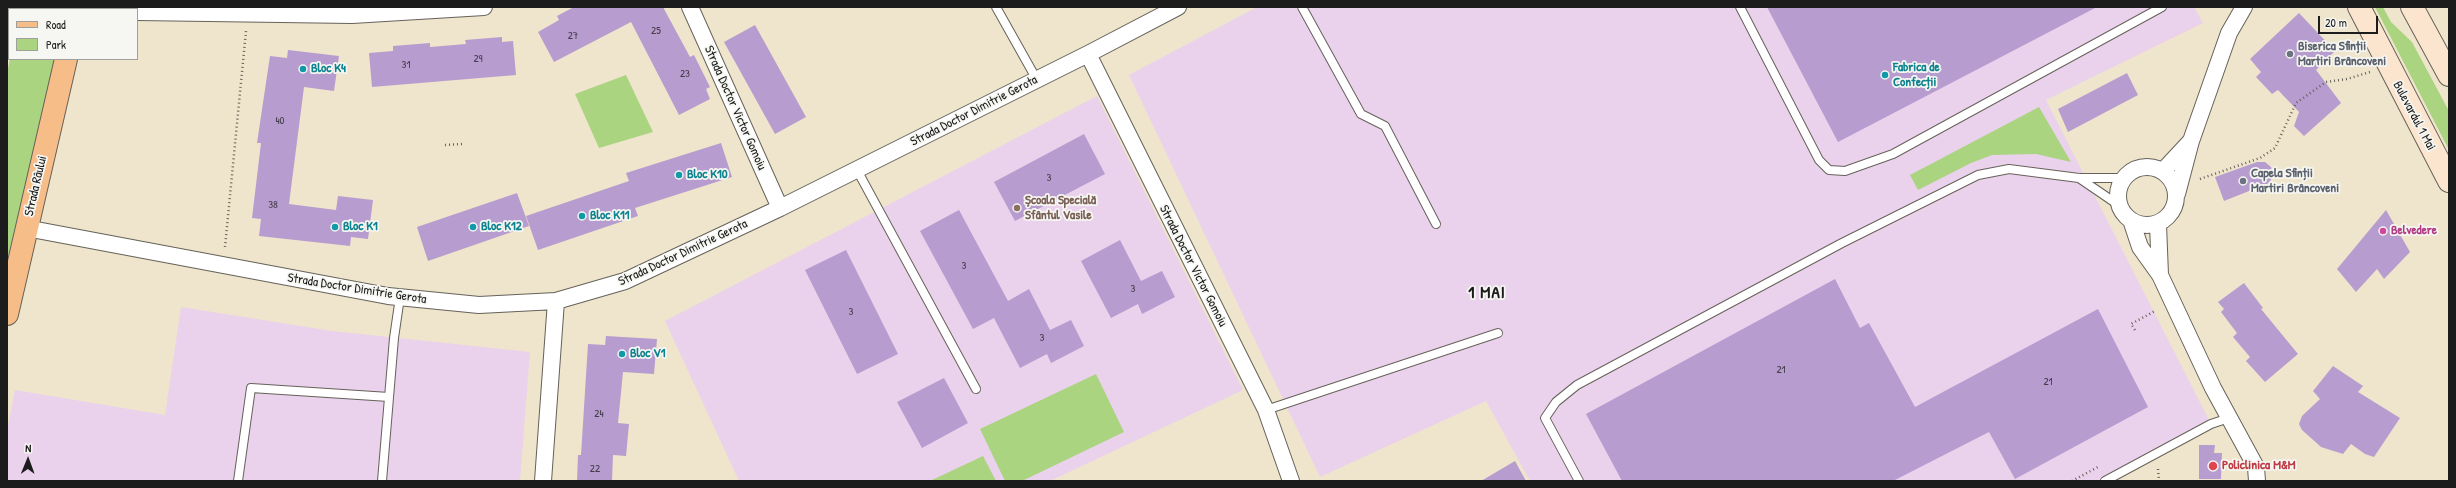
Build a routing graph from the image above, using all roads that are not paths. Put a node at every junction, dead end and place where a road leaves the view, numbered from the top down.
1 (484, 7) edge
2 (690, 7) edge
3 (996, 7) edge
4 (1178, 7) edge
5 (1302, 7) edge
6 (1740, 7) edge
7 (2162, 7) edge
8 (2244, 7) edge
9 (2359, 7) edge
10 (2412, 7) edge
11 (138, 12) edge
12 (1088, 54) junction
13 (66, 60) edge
14 (2447, 66) edge
15 (1037, 80) junction
16 (2191, 141) junction
17 (858, 170) junction
18 (2163, 171) junction
19 (2079, 178) junction
20 (2125, 178) junction
21 (2449, 181) edge
22 (2177, 194) junction
23 (2120, 206) junction
24 (780, 208) junction
25 (2131, 220) junction
26 (1436, 224) dead end
27 (2158, 224) junction
28 (26, 228) junction
29 (2160, 275) junction
30 (400, 297) junction
31 (556, 301) junction
32 (7, 314) edge
33 (1498, 334) dead end
34 (976, 389) dead end
35 (390, 397) junction
36 (1266, 410) junction
37 (2229, 418) junction
38 (238, 481) edge
39 (382, 481) edge
40 (543, 481) edge
41 (1291, 481) edge
42 (1579, 481) edge
43 (2105, 481) edge
44 (2257, 481) edge

1 - 11 street
2 - 24 street, Strada Doctor Victor Gomoiu
3 - 15 lane
4 - 12 street, Strada Doctor Dimitrie Gerota
5 - 26 lane
6 - 7 lane
8 - 16 street
9 - 21 main road, Bulevardul 1 Mai
10 - 14 main road
12 - 15 street, Strada Doctor Dimitrie Gerota
12 - 36 street, Strada Doctor Victor Gomoiu
13 - 28 main road, Strada Râului
15 - 17 street, Strada Doctor Dimitrie Gerota
16 - 18 street
16 - 22 street
17 - 24 street, Strada Doctor Dimitrie Gerota
17 - 34 lane
18 - 20 street
18 - 22 street
19 - 20 lane
19 - 23 lane
19 - 42 lane
20 - 23 street
22 - 27 street
23 - 25 street
24 - 31 street, Strada Doctor Dimitrie Gerota
25 - 27 street
25 - 29 street
27 - 29 street
28 - 30 street, Strada Doctor Dimitrie Gerota
28 - 32 main road, Strada Râului
29 - 37 street
30 - 31 street, Strada Doctor Dimitrie Gerota
30 - 35 lane
31 - 40 street
33 - 36 lane
35 - 38 lane
35 - 39 lane
36 - 41 street, Strada Doctor Victor Gomoiu
37 - 43 lane
37 - 44 street

